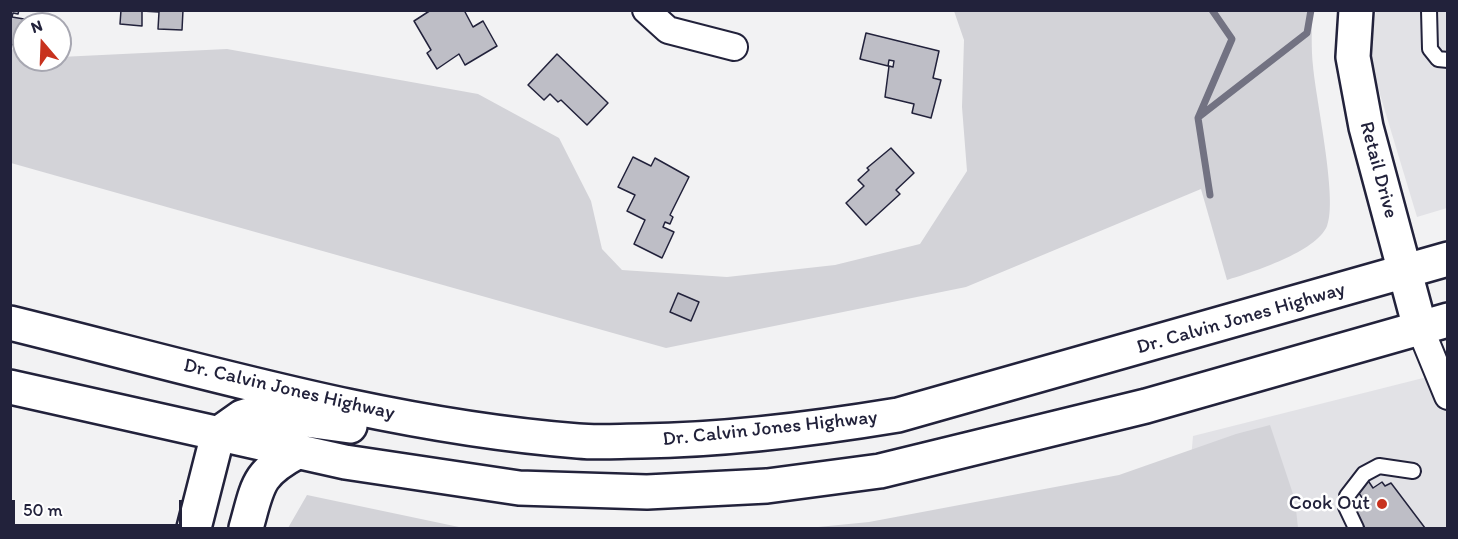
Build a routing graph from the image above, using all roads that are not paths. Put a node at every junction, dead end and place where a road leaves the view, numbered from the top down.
1 (646, 10) edge
2 (1356, 10) edge
3 (1429, 10) edge
4 (734, 47) dead end
5 (1448, 60) edge
6 (1448, 259) edge
7 (1405, 271) junction
8 (10, 323) edge
9 (1434, 324) edge
10 (10, 387) edge
11 (1448, 396) edge
12 (218, 434) junction
13 (580, 441) junction
14 (297, 452) junction
15 (1413, 471) dead end
16 (194, 528) edge
17 (246, 528) edge
18 (1356, 528) edge

1 - 4 street
2 - 7 main road, Retail Drive
3 - 5 lane
6 - 7 main road, Dr. Calvin Jones Highway
7 - 9 main road, Retail Drive
7 - 13 main road, Dr. Calvin Jones Highway
8 - 13 main road, Dr. Calvin Jones Highway
9 - 11 street
9 - 14 main road
10 - 12 main road
12 - 13 main road
12 - 14 main road
12 - 16 main road
14 - 17 main road
15 - 18 lane

